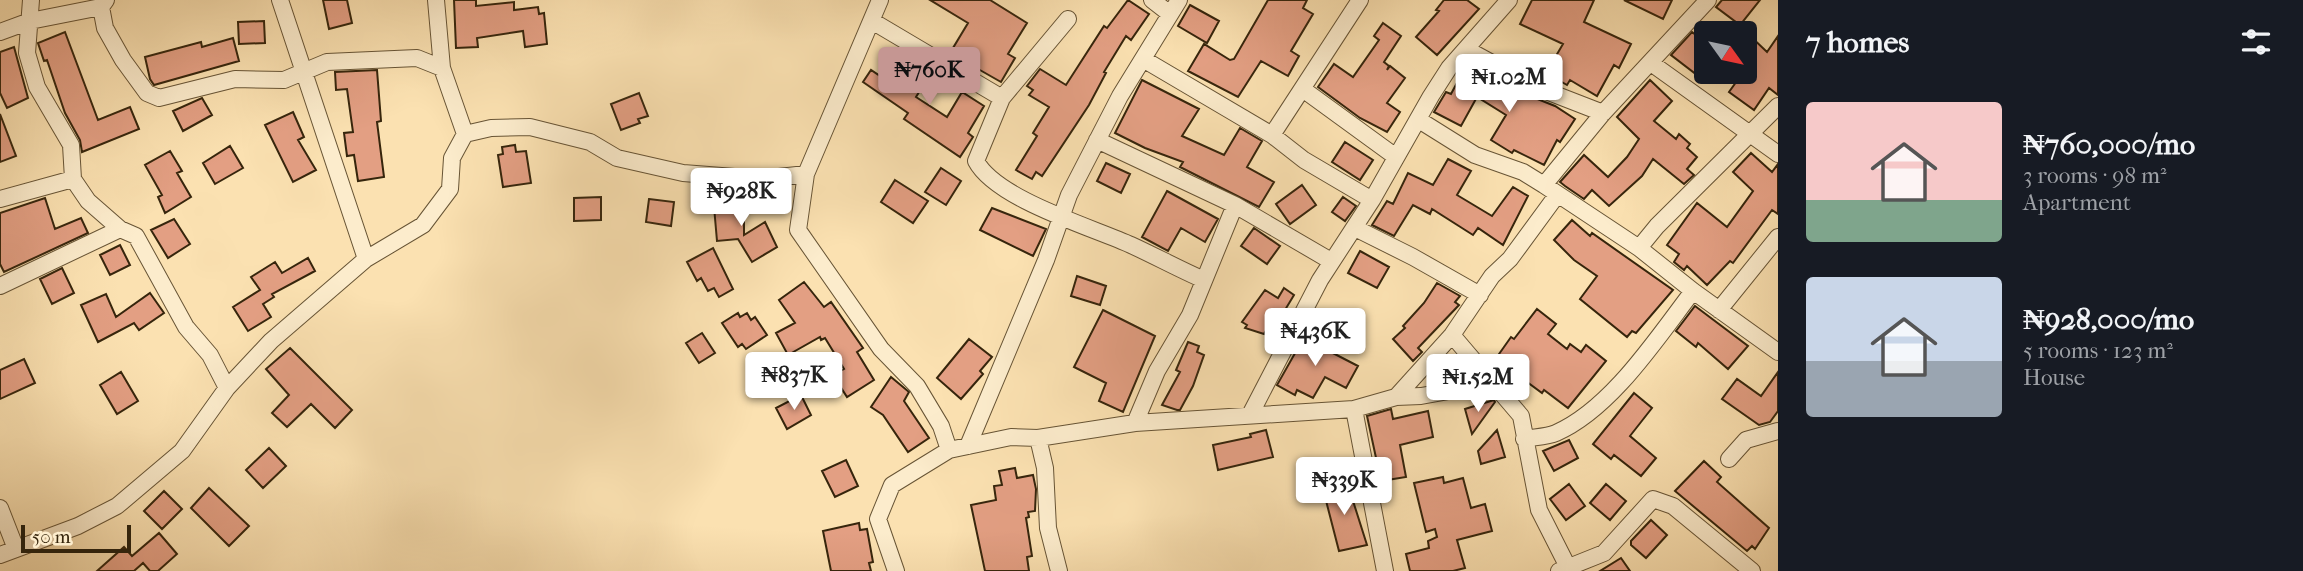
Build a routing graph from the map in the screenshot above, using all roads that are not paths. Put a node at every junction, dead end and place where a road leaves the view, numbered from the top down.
1 (31, 0) edge
2 (280, 0) edge
3 (436, 0) edge
4 (880, 0) edge
5 (1152, 0) edge
6 (1179, 0) edge
7 (1360, 0) edge
8 (1509, 0) edge
9 (1708, 0) edge
10 (104, 4) edge
11 (1170, 14) junction
12 (1068, 19) dead end
13 (30, 21) junction
14 (872, 21) junction
15 (0, 32) edge
16 (1466, 49) junction
17 (1143, 59) junction
18 (1651, 63) junction
19 (442, 68) junction
20 (303, 71) junction
21 (1304, 90) junction
22 (1002, 98) junction
23 (1778, 106) edge
24 (1603, 113) junction
25 (1419, 120) junction
26 (465, 134) junction
27 (1752, 134) junction
28 (1272, 135) junction
29 (1097, 140) junction
30 (1778, 154) edge
31 (1396, 157) junction
32 (806, 174) junction
33 (73, 179) junction
34 (1551, 190) junction
35 (0, 199) edge
36 (1372, 200) junction
37 (1235, 205) junction
38 (1061, 217) junction
39 (1354, 228) junction
40 (120, 229) junction
41 (1778, 237) edge
42 (1640, 248) junction
43 (366, 259) junction
44 (1331, 261) junction
45 (1204, 280) junction
46 (0, 286) edge
47 (1693, 292) junction
48 (1480, 295) junction
49 (1719, 310) junction
50 (1452, 335) junction
51 (1778, 352) edge
52 (1493, 383) junction
53 (227, 388) junction
54 (1396, 397) junction
55 (1354, 409) junction
56 (1250, 415) junction
57 (1135, 423) junction
58 (1778, 431) edge
59 (1038, 438) junction
60 (1524, 439) junction
61 (968, 446) junction
62 (948, 450) junction
63 (1729, 459) dead end
64 (0, 508) edge
65 (16, 550) junction
66 (0, 555) edge
67 (1565, 570) edge
68 (896, 571) edge
69 (1059, 571) edge
70 (1385, 571) edge
71 (1752, 571) edge

1 - 13 street
2 - 20 street
3 - 19 street
4 - 14 street
5 - 11 street
6 - 11 street
7 - 21 street
8 - 16 street
9 - 18 street
10 - 13 street
10 - 20 street
11 - 17 street
12 - 22 street
13 - 15 street
13 - 33 street
14 - 22 street
14 - 32 street
16 - 24 street
16 - 25 street
17 - 28 street
17 - 29 street
18 - 24 street
18 - 27 street
19 - 20 street
19 - 26 street
20 - 43 street
21 - 28 street
21 - 31 street
22 - 38 street
23 - 27 street
24 - 34 street
25 - 31 street
25 - 34 street
26 - 32 street
26 - 43 street
27 - 30 street
27 - 42 street
28 - 36 street
29 - 37 street
29 - 38 street
31 - 36 street
32 - 62 street
33 - 35 street
33 - 40 street
34 - 42 street
34 - 48 street
36 - 39 street
37 - 44 street
37 - 45 street
38 - 45 street
38 - 61 street
39 - 44 street
39 - 48 street
40 - 46 street
40 - 53 street
41 - 49 street
42 - 47 street
43 - 53 street
44 - 56 street
45 - 57 street
47 - 49 street
47 - 60 street
48 - 50 street
49 - 51 street
50 - 52 street
50 - 54 street
52 - 54 street
52 - 60 street
53 - 65 street
54 - 55 street
55 - 56 street
55 - 70 street
56 - 57 street
57 - 59 street
58 - 63 street
59 - 61 street
59 - 69 street
60 - 67 street
61 - 62 street
62 - 68 street
64 - 65 street
65 - 66 street
67 - 71 street

